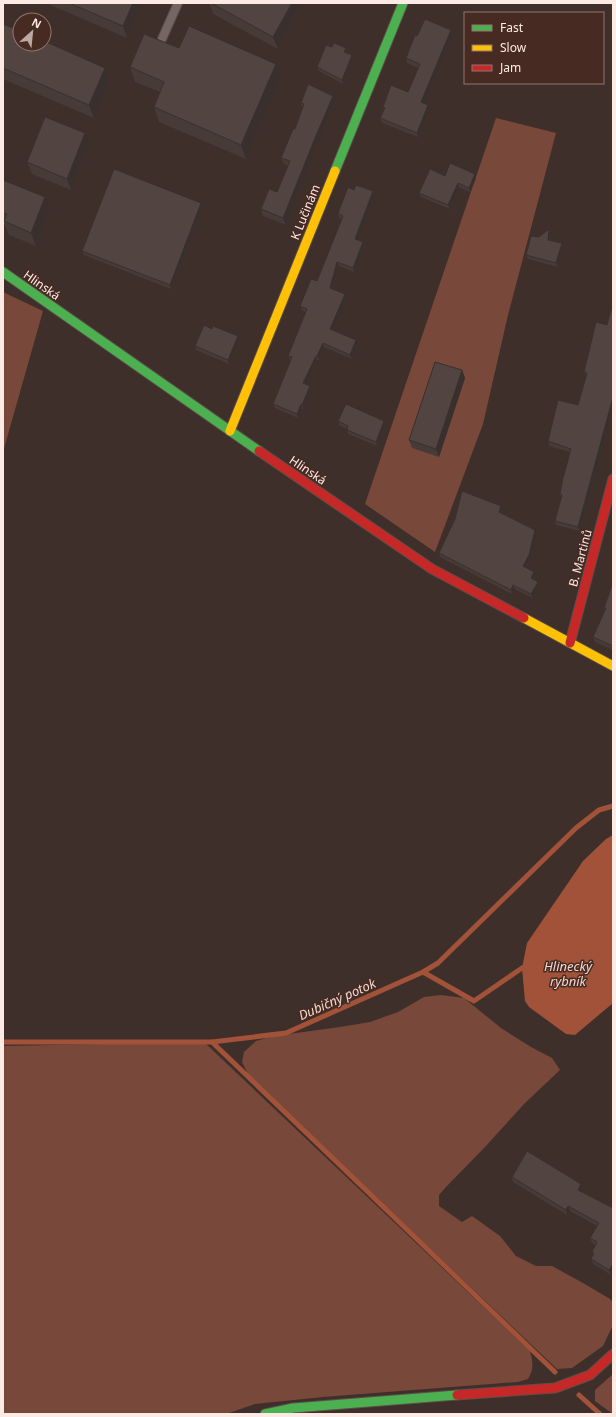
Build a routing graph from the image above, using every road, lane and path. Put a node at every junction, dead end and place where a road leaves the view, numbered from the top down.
1 (178, 3) edge
2 (403, 3) edge
3 (162, 39) dead end
4 (3, 272) edge
5 (230, 431) junction
6 (613, 479) edge
7 (570, 643) junction
8 (613, 666) edge
9 (613, 1354) edge
10 (265, 1414) edge

1 - 3 lane
2 - 5 street, K Lučinám
4 - 5 street, Hlinská
5 - 7 street, Hlinská
6 - 7 street, B. Martinů
7 - 8 street, Hlinská
9 - 10 street

